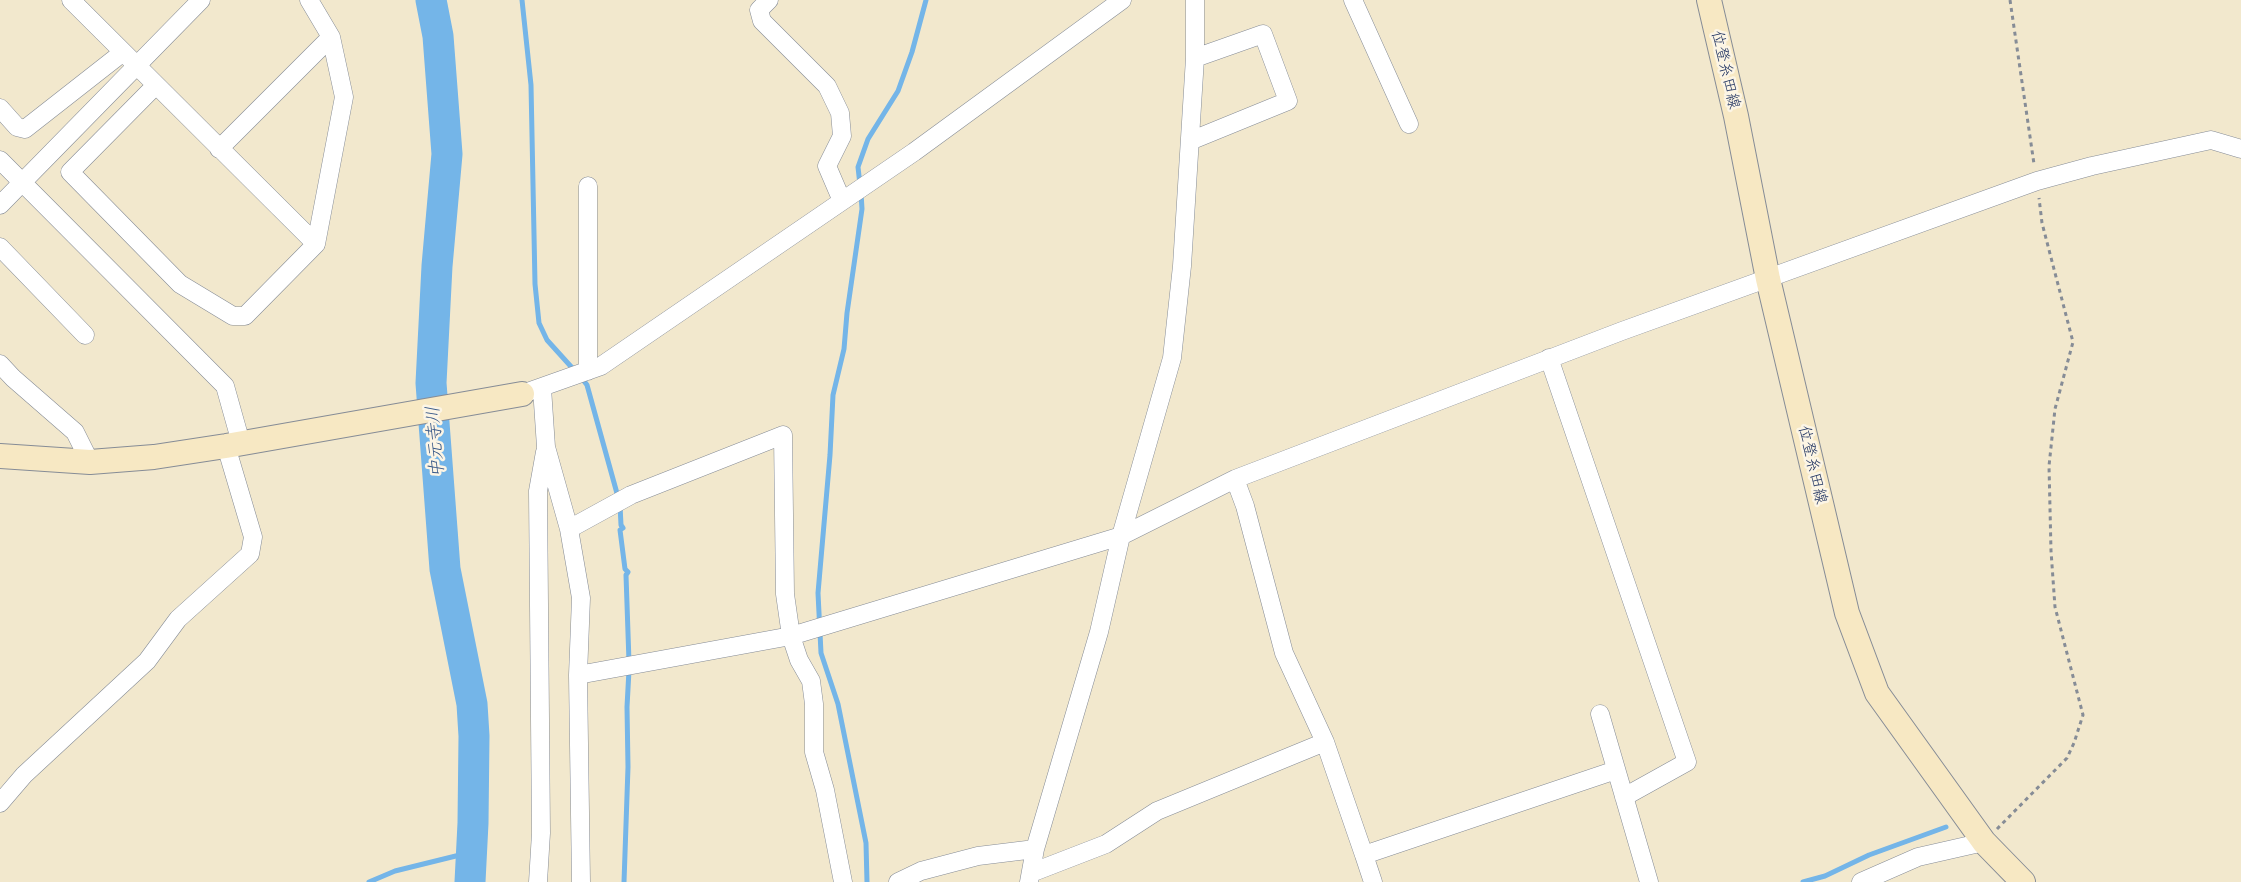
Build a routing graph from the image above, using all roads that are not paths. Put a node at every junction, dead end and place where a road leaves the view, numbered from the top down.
1 (202, 0) edge
2 (309, 0) edge
3 (769, 0) edge
4 (1122, 0) edge
5 (1196, 0) edge
6 (1353, 0) edge
7 (1709, 0) edge
8 (74, 1) edge
9 (330, 37) junction
10 (122, 52) junction
11 (1195, 58) junction
12 (137, 68) junction
13 (155, 86) junction
14 (0, 108) edge
15 (1409, 124) dead end
16 (1190, 141) junction
17 (2241, 148) edge
18 (219, 149) junction
19 (0, 160) edge
20 (24, 183) junction
21 (588, 186) dead end
22 (842, 201) junction
23 (0, 205) edge
24 (316, 244) junction
25 (0, 247) edge
26 (1768, 279) junction
27 (85, 335) dead end
28 (1549, 358) junction
29 (0, 364) edge
30 (588, 370) junction
31 (532, 391) junction
32 (234, 444) junction
33 (546, 447) junction
34 (0, 456) edge
35 (90, 462) junction
36 (1235, 479) junction
37 (569, 529) junction
38 (1121, 536) junction
39 (791, 636) junction
40 (578, 675) junction
41 (1600, 714) dead end
42 (1325, 742) junction
43 (1616, 770) junction
44 (1624, 797) junction
45 (0, 804) edge
46 (1984, 842) junction
47 (1034, 849) junction
48 (1364, 856) junction
49 (1030, 878) edge
50 (538, 882) edge
51 (581, 882) edge
52 (844, 882) edge
53 (898, 882) edge
54 (1372, 882) edge
55 (1649, 882) edge
56 (1860, 882) edge
57 (2023, 882) edge

1 - 12 street
2 - 9 street
3 - 22 street
4 - 22 street
5 - 11 street
6 - 15 street
7 - 26 main road, 位登糸田線
8 - 10 street
9 - 18 street
9 - 24 street
10 - 12 street
10 - 14 street
11 - 16 street
11 - 16 street
12 - 13 street
12 - 20 street
13 - 18 street
13 - 24 street
16 - 38 street
17 - 26 street
18 - 24 street
19 - 20 street
20 - 23 street
20 - 32 street
21 - 30 street
22 - 30 street
25 - 27 street
26 - 28 street
26 - 46 main road, 位登糸田線
28 - 36 street
28 - 44 street
29 - 35 street
30 - 31 street
31 - 32 main road
31 - 33 street
32 - 35 main road
32 - 45 street
33 - 37 street
33 - 50 street
34 - 35 main road
36 - 38 street
36 - 42 street
37 - 39 street
37 - 40 street
38 - 39 street
38 - 47 street
39 - 40 street
39 - 52 street
40 - 51 street
41 - 43 street
42 - 48 street
42 - 49 street
43 - 44 street
43 - 48 street
44 - 55 street
46 - 56 street
46 - 57 main road, 位登糸田線
47 - 49 street
47 - 53 street
48 - 54 street

